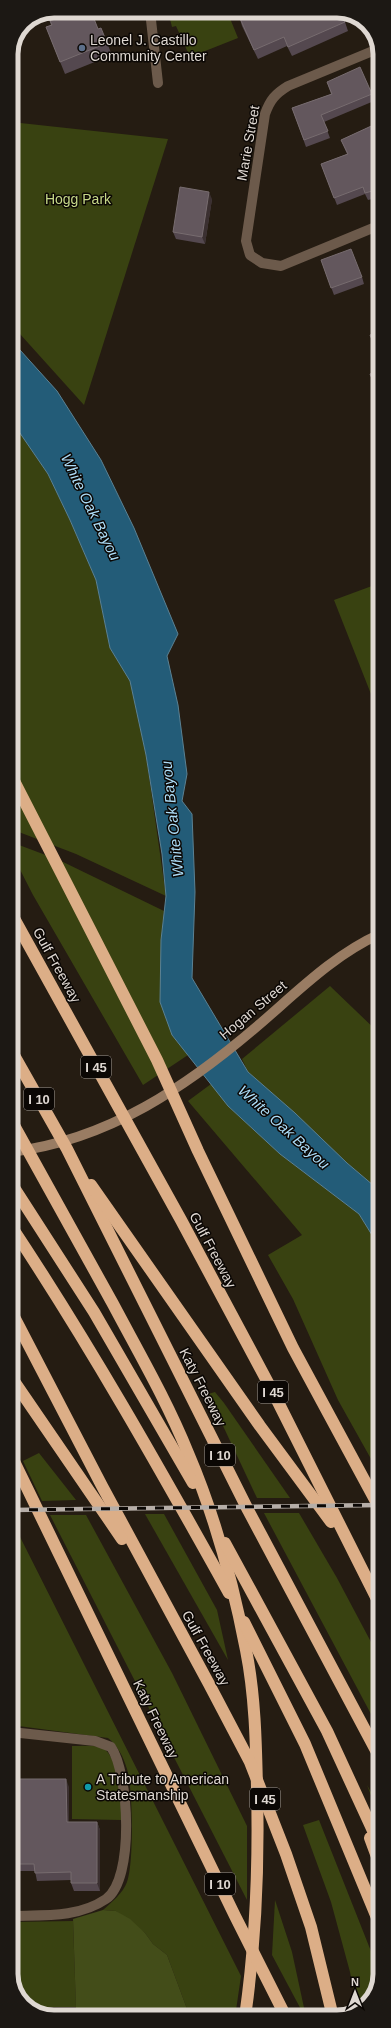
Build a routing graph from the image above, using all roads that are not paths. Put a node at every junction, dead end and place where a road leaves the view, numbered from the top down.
1 (151, 18) edge
2 (373, 51) edge
3 (158, 83) dead end
4 (373, 228) edge
5 (18, 789) edge
6 (18, 926) edge
7 (373, 938) edge
8 (18, 1063) edge
9 (18, 1133) edge
10 (66, 1149) junction
11 (18, 1151) edge
12 (18, 1194) edge
13 (18, 1237) edge
14 (18, 1324) edge
15 (18, 1387) edge
16 (18, 1469) edge
17 (373, 1496) edge
18 (360, 1566) junction
19 (373, 1591) edge
20 (164, 1602) junction
21 (18, 1733) edge
22 (373, 1745) edge
23 (349, 1778) junction
24 (373, 1831) edge
25 (373, 1846) edge
26 (373, 1908) edge
27 (18, 1916) edge
28 (246, 2010) edge
29 (282, 2010) edge
30 (331, 2010) edge

1 - 3 street
2 - 4 street, Marie Street
5 - 17 highway
6 - 18 highway, Gulf Freeway / I 45
7 - 11 main road, Hogan Street
8 - 10 highway, Katy Freeway / I 10
9 - 28 highway
10 - 18 highway
10 - 22 highway, Katy Freeway / I 10
12 - 23 highway
13 - 26 highway
14 - 20 highway, Gulf Freeway / I 45
15 - 20 highway
16 - 29 highway, Katy Freeway / I 10
18 - 19 highway, Gulf Freeway / I 45
20 - 30 highway, Gulf Freeway / I 45
21 - 27 street
23 - 24 highway
23 - 25 highway

